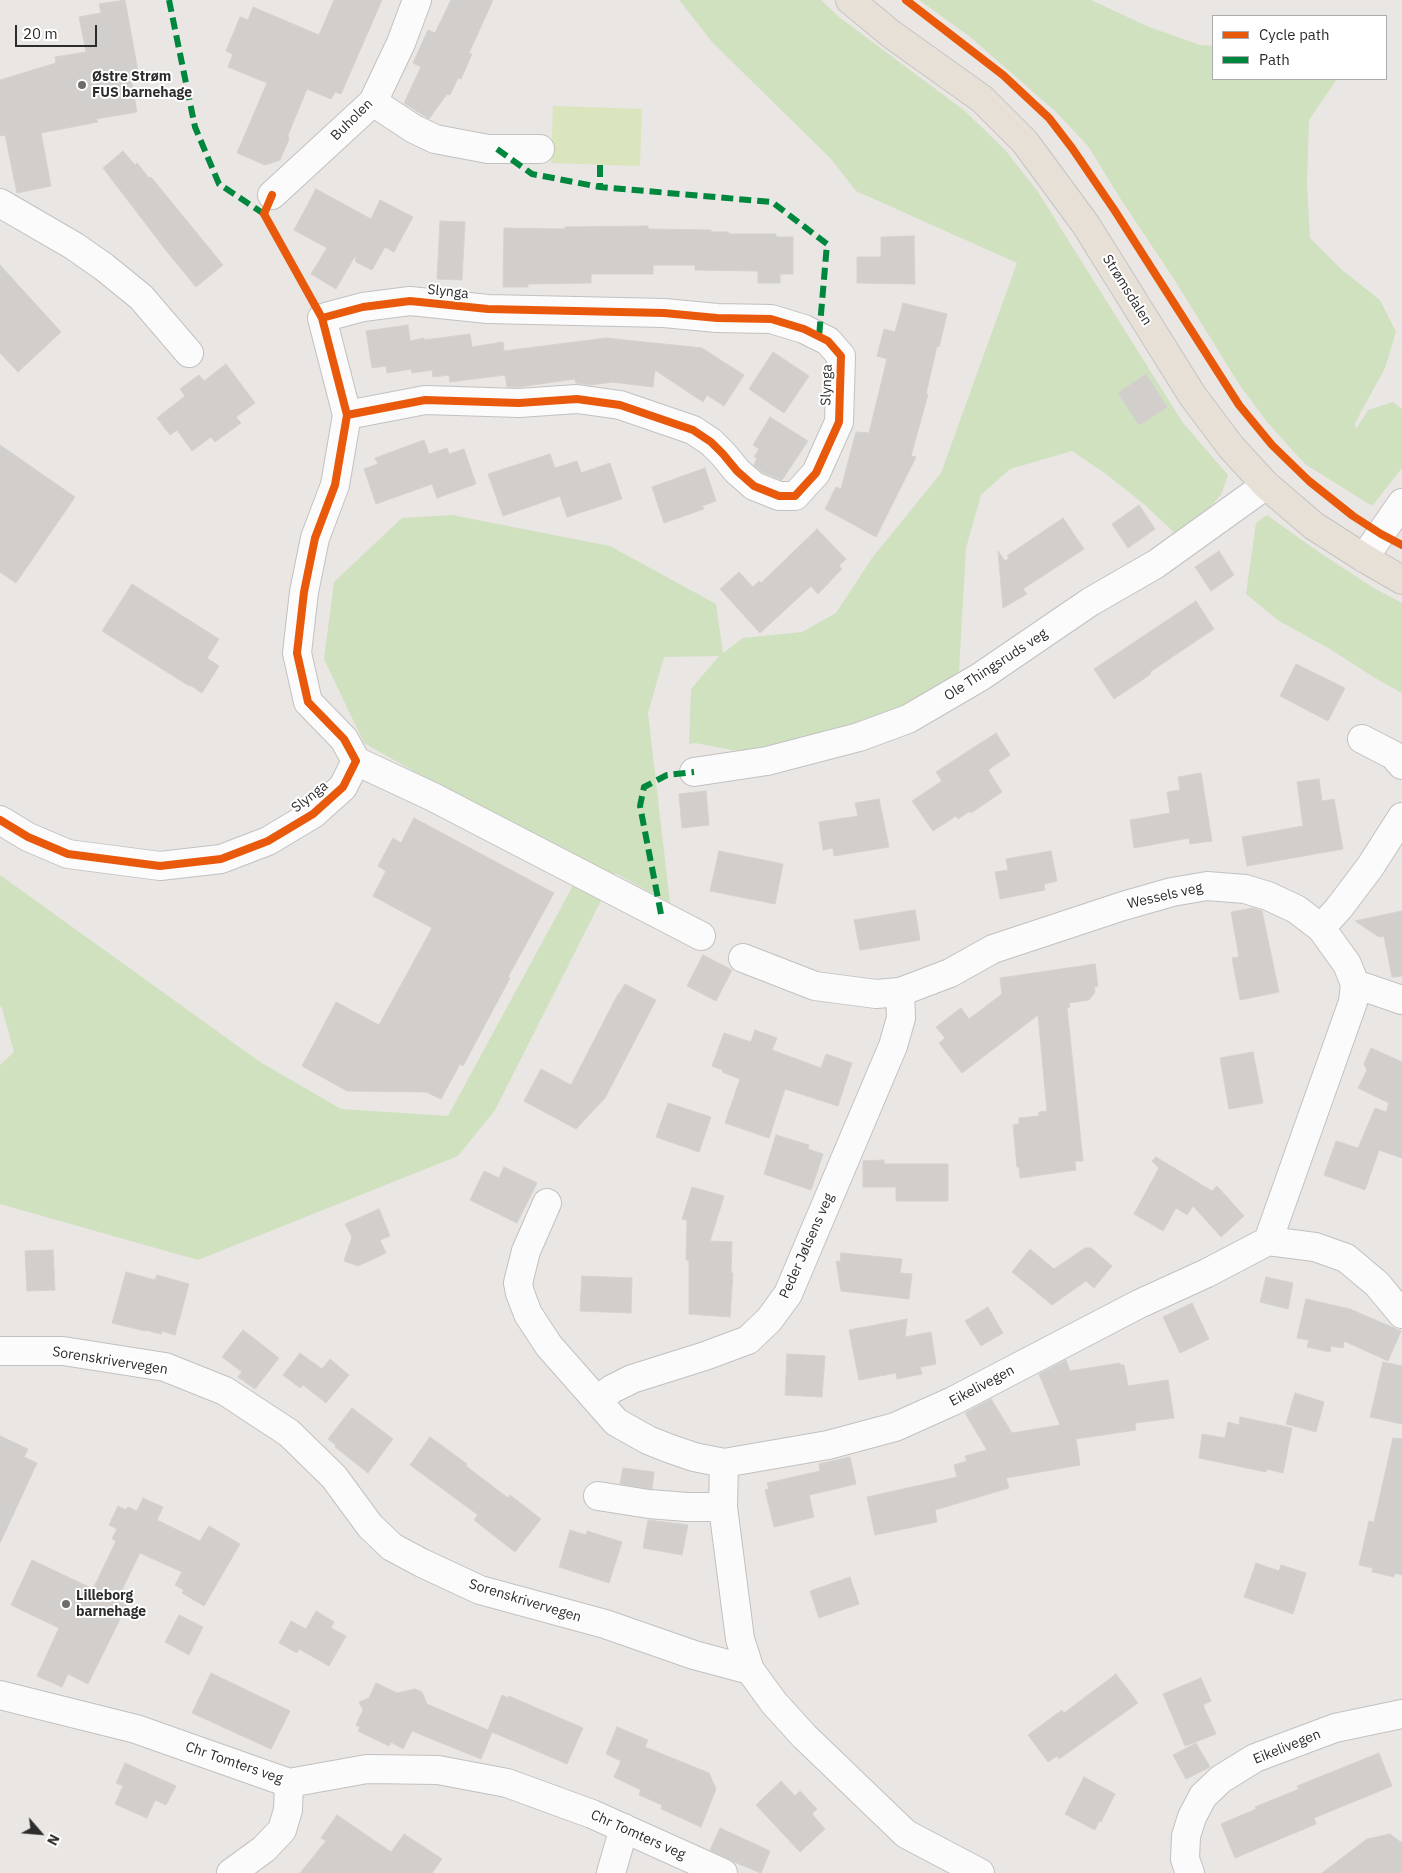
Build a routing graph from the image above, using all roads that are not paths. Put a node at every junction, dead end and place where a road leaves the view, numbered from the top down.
1 (417, 0) edge
2 (850, 0) edge
3 (373, 102) junction
4 (540, 149) dead end
5 (272, 195) dead end
6 (0, 203) edge
7 (189, 353) dead end
8 (347, 415) junction
9 (1266, 485) junction
10 (1402, 503) edge
11 (1364, 558) junction
12 (1402, 580) edge
13 (1362, 739) dead end
14 (356, 761) junction
15 (1402, 765) edge
16 (694, 772) dead end
17 (1402, 817) edge
18 (0, 820) edge
19 (1321, 928) junction
20 (701, 936) dead end
21 (743, 958) dead end
22 (1355, 984) junction
23 (900, 992) junction
24 (1402, 1000) edge
25 (547, 1203) dead end
26 (1268, 1242) junction
27 (1402, 1314) edge
28 (0, 1351) edge
29 (597, 1400) junction
30 (724, 1463) junction
31 (598, 1496) dead end
32 (723, 1507) junction
33 (750, 1670) junction
34 (0, 1695) edge
35 (1402, 1714) edge
36 (289, 1783) junction
37 (624, 1828) junction
38 (231, 1873) edge
39 (611, 1873) edge
40 (723, 1873) edge
41 (980, 1873) edge
42 (1190, 1873) edge

1 - 3 street, Buholen
2 - 9 main road, Strømsdalen
3 - 4 street
3 - 5 street, Buholen
6 - 7 street
8 - 8 street, Slynga
8 - 14 street, Slynga
9 - 11 main road, Strømsdalen
9 - 16 street, Ole Thingsruds veg
10 - 11 street
11 - 12 main road, Strømsdalen
13 - 15 street
14 - 18 street, Slynga
14 - 20 street
17 - 19 street
19 - 22 street, Wessels veg
19 - 23 street, Wessels veg
21 - 23 street, Wessels veg
22 - 24 street
22 - 26 street
23 - 29 street, Peder Jølsens veg
25 - 29 street
26 - 27 street
26 - 30 street, Eikelivegen
28 - 33 street, Sorenskrivervegen
29 - 30 street
30 - 32 street
31 - 32 street
32 - 33 street
33 - 41 street
34 - 36 street, Chr Tomters veg
35 - 42 street, Eikelivegen
36 - 37 street, Chr Tomters veg
36 - 38 street
37 - 39 street
37 - 40 street, Chr Tomters veg

